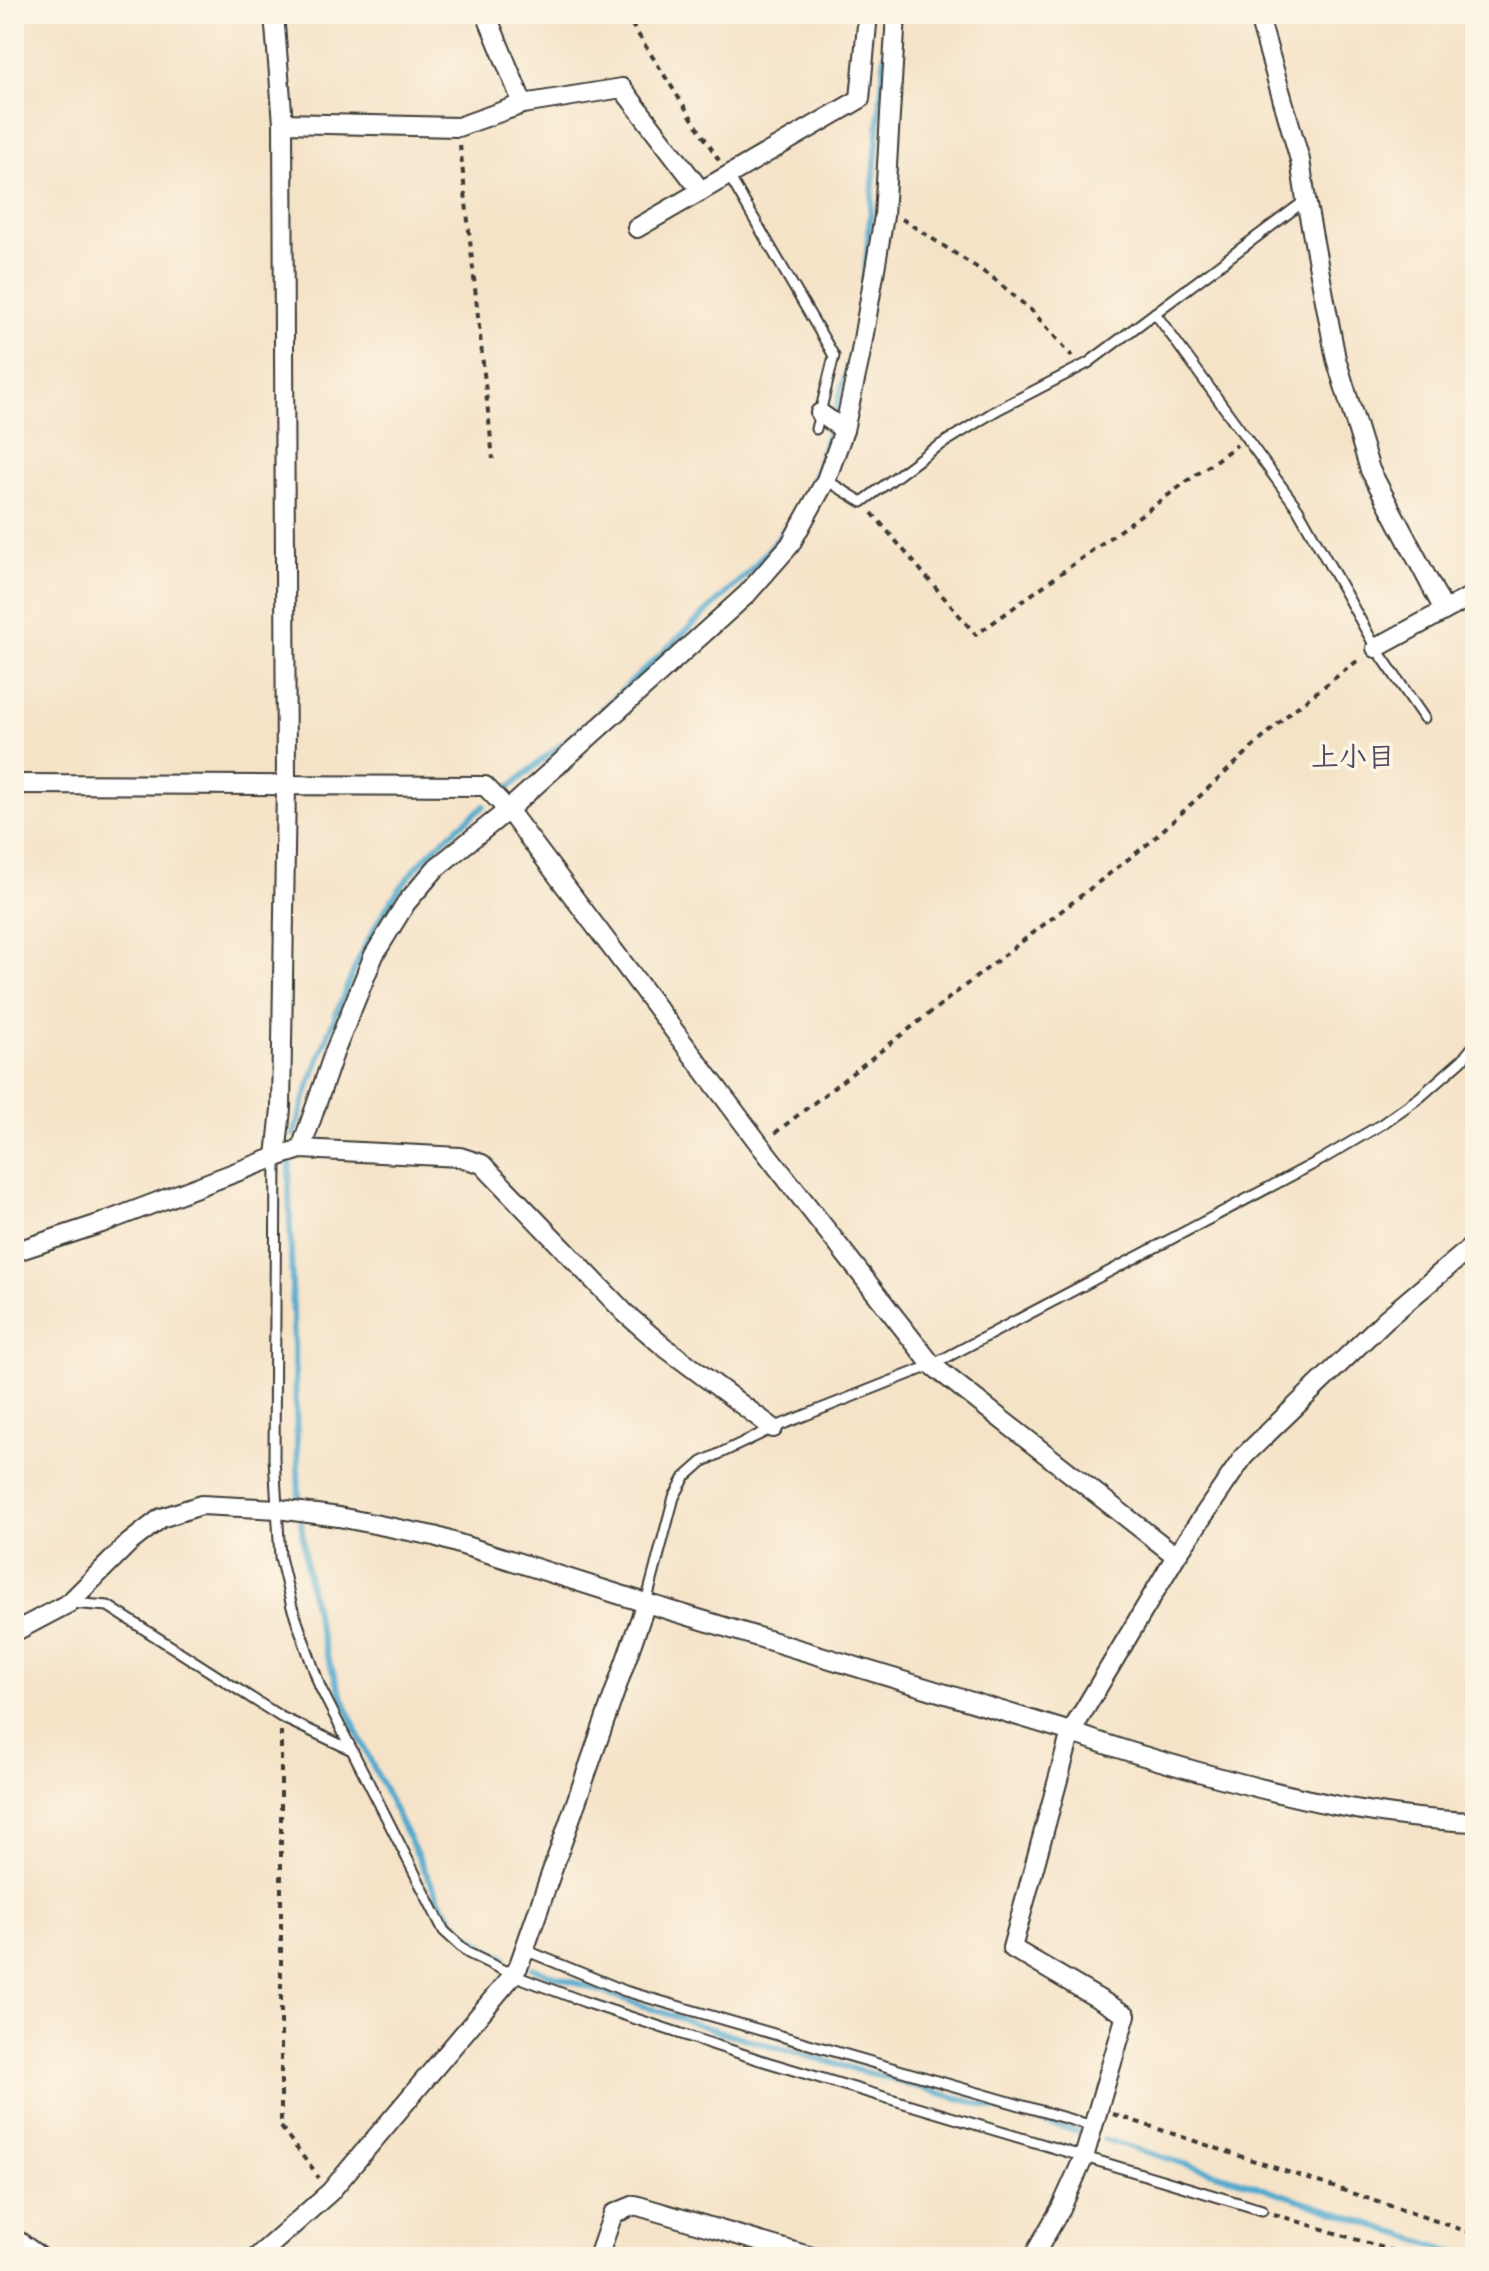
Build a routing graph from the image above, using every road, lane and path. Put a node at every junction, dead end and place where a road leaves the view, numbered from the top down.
1 (274, 14) edge
2 (486, 14) edge
3 (625, 14) edge
4 (868, 14) edge
5 (896, 14) edge
6 (1258, 14) edge
7 (1348, 14) edge
8 (1407, 14) edge
9 (523, 104) junction
10 (283, 123) junction
11 (458, 127) junction
12 (728, 174) junction
13 (701, 191) junction
14 (1306, 200) junction
15 (884, 207) junction
16 (637, 228) dead end
17 (1155, 313) junction
18 (1082, 366) junction
19 (818, 421) joint
20 (844, 430) junction
21 (1246, 438) junction
22 (493, 459) dead end
23 (826, 480) junction
24 (862, 502) junction
25 (1475, 594) edge
26 (1444, 610) junction
27 (1376, 648) junction
28 (1424, 718) dead end
29 (14, 784) edge
30 (286, 785) junction
31 (508, 810) junction
32 (1475, 1044) edge
33 (760, 1145) junction
34 (301, 1149) junction
35 (276, 1157) junction
36 (1475, 1244) edge
37 (14, 1252) edge
38 (932, 1365) junction
39 (773, 1428) junction
40 (278, 1509) junction
41 (1176, 1556) junction
42 (69, 1603) junction
43 (646, 1603) junction
44 (14, 1632) edge
45 (281, 1717) junction
46 (1071, 1732) junction
47 (352, 1750) junction
48 (1475, 1822) edge
49 (525, 1950) junction
50 (513, 1975) junction
51 (1096, 2118) junction
52 (1084, 2157) junction
53 (330, 2192) junction
54 (1262, 2210) joint
55 (1475, 2234) edge
56 (14, 2238) edge
57 (40, 2257) edge
58 (257, 2257) edge
59 (598, 2257) edge
60 (812, 2257) edge
61 (1033, 2257) edge
62 (1413, 2257) edge

1 - 10 street
2 - 9 street
3 - 12 path
4 - 12 street
5 - 15 street
6 - 14 street
7 - 8 path
9 - 11 street
9 - 13 street
10 - 11 street
10 - 30 street
11 - 22 path
12 - 13 street
12 - 19 lane
13 - 16 street
14 - 17 lane
14 - 26 street
15 - 18 path
15 - 20 street
17 - 18 lane
17 - 21 lane
18 - 24 lane
19 - 20 street
20 - 23 street
21 - 24 path
21 - 27 lane
23 - 24 lane
23 - 31 street
25 - 26 street
26 - 27 street
27 - 28 lane
27 - 33 path
29 - 30 street
30 - 31 street
30 - 35 street
31 - 33 street
31 - 34 street
32 - 38 lane
33 - 38 street
34 - 35 street
34 - 39 street
35 - 37 street
35 - 40 lane
36 - 41 street
38 - 39 lane
38 - 41 street
39 - 43 lane
40 - 42 street
40 - 43 street
40 - 47 lane
41 - 46 street
42 - 44 street
42 - 45 lane
43 - 46 street
43 - 49 street
45 - 47 lane
45 - 53 path
46 - 48 street
46 - 51 street
47 - 50 lane
49 - 50 street
49 - 51 lane
50 - 52 lane
50 - 53 street
51 - 52 street
51 - 55 path
52 - 54 lane
52 - 61 street
53 - 58 street
54 - 62 path
56 - 57 street
59 - 60 street

